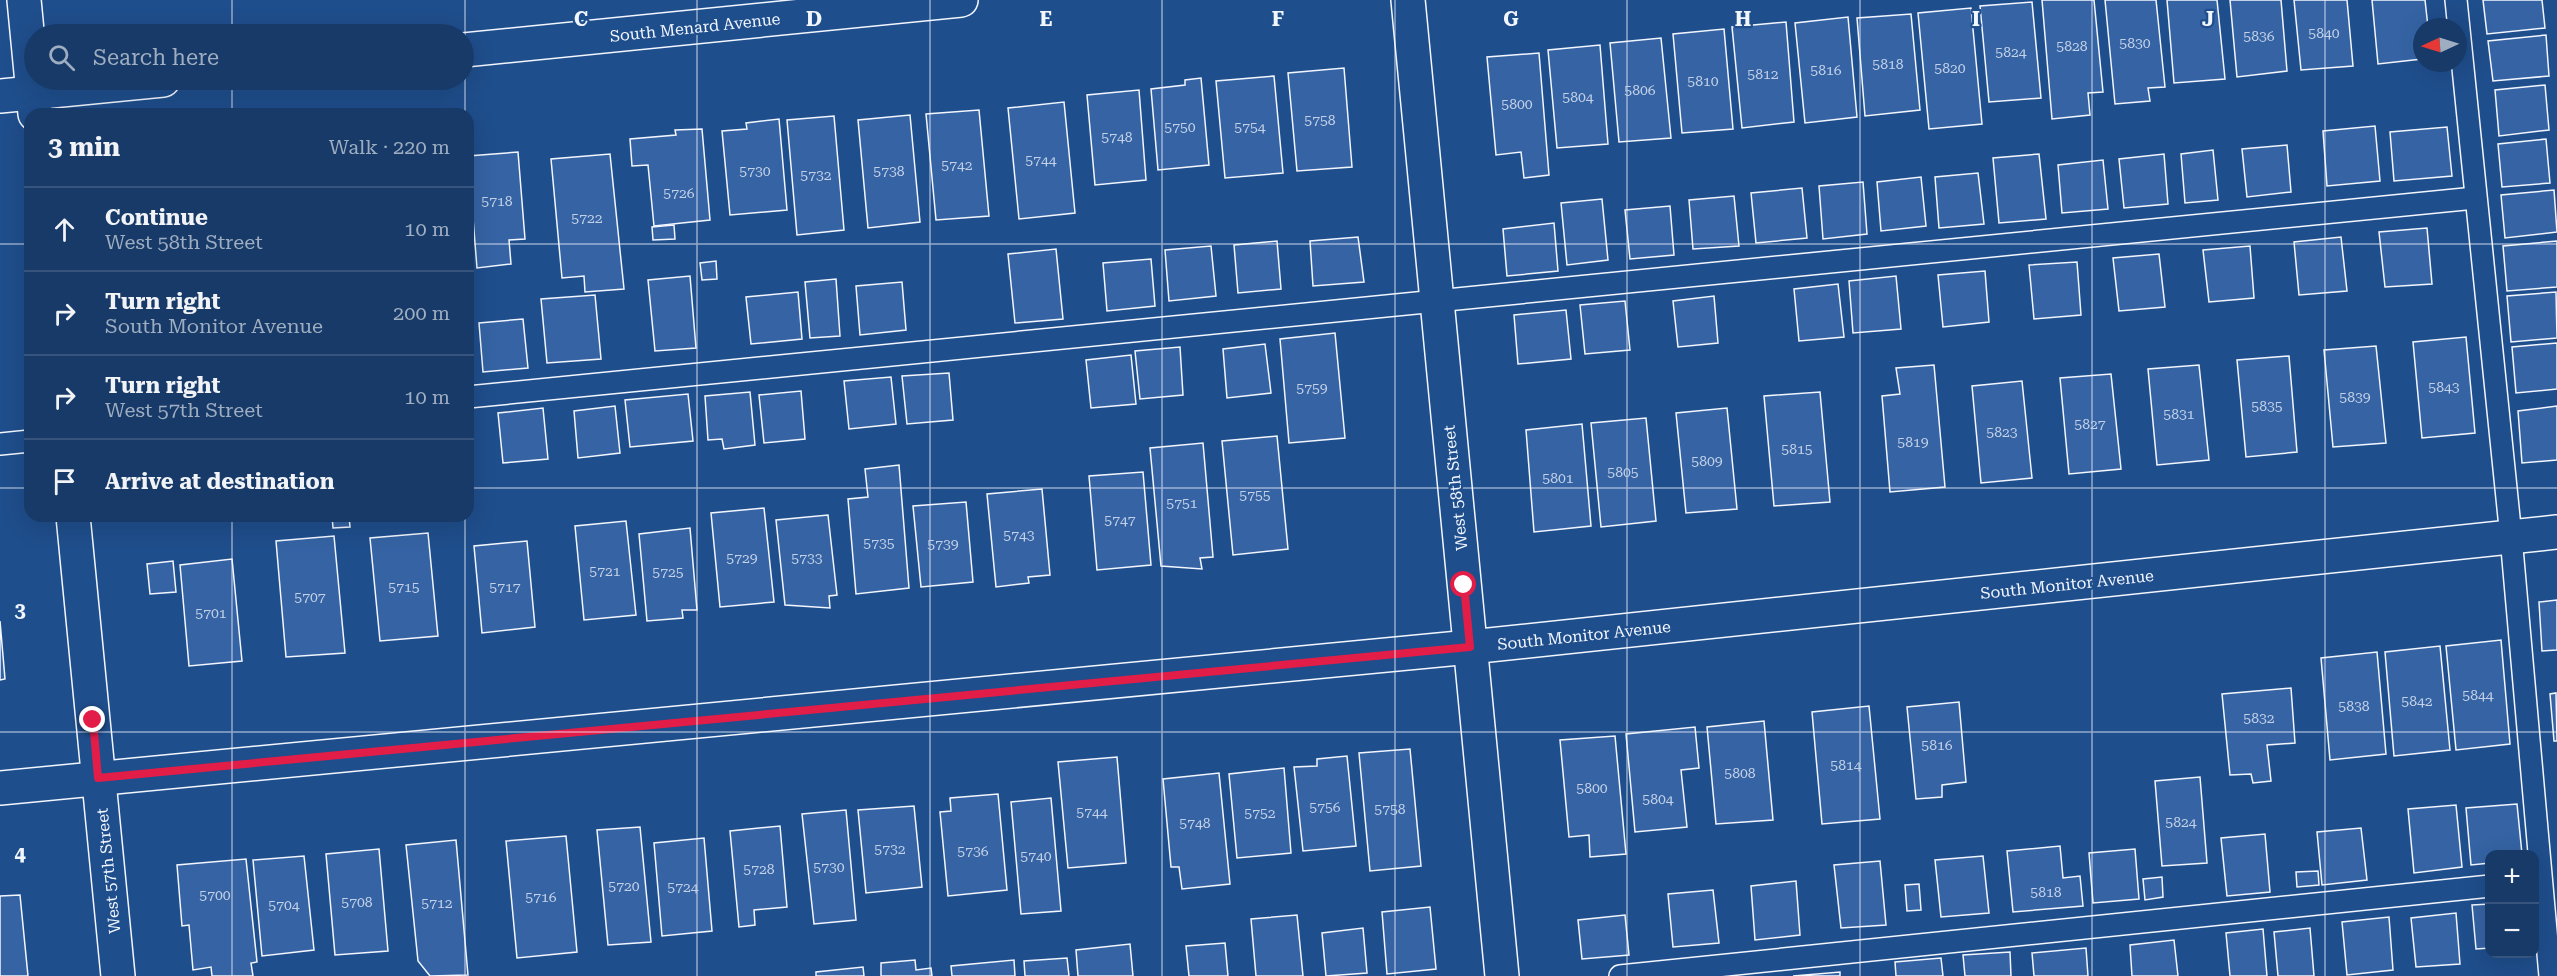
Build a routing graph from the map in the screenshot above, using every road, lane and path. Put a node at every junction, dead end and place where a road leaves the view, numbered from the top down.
1 (24, 0) edge
2 (961, 0) edge
3 (1408, 0) edge
4 (2456, 0) edge
5 (26, 24) edge
6 (474, 49) edge
7 (107, 90) edge
8 (0, 96) edge
9 (34, 103) edge
10 (2475, 198) junction
11 (1436, 299) junction
12 (474, 396) edge
13 (24, 442) edge
14 (0, 444) edge
15 (74, 522) edge
16 (2557, 532) edge
17 (2511, 537) junction
18 (1470, 647) junction
19 (98, 778) junction
20 (0, 788) edge
21 (2535, 850) edge
22 (2485, 887) edge
23 (2539, 896) edge
24 (118, 976) edge
25 (1502, 976) edge
26 (1620, 976) edge
27 (2550, 976) edge

1 - 5 street
2 - 6 street, South Menard Avenue
3 - 11 street, West 58th Street
4 - 10 lane
7 - 9 street
8 - 9 street
10 - 11 lane
10 - 17 lane
11 - 12 lane
11 - 18 street, West 58th Street
13 - 14 lane
15 - 19 street, West 57th Street
16 - 17 street, South Monitor Avenue
17 - 18 street, South Monitor Avenue
17 - 21 lane
18 - 19 street, South Monitor Avenue
18 - 25 street, West 58th Street
19 - 20 street, South Monitor Avenue
19 - 24 street, West 57th Street
22 - 26 lane
23 - 27 lane

